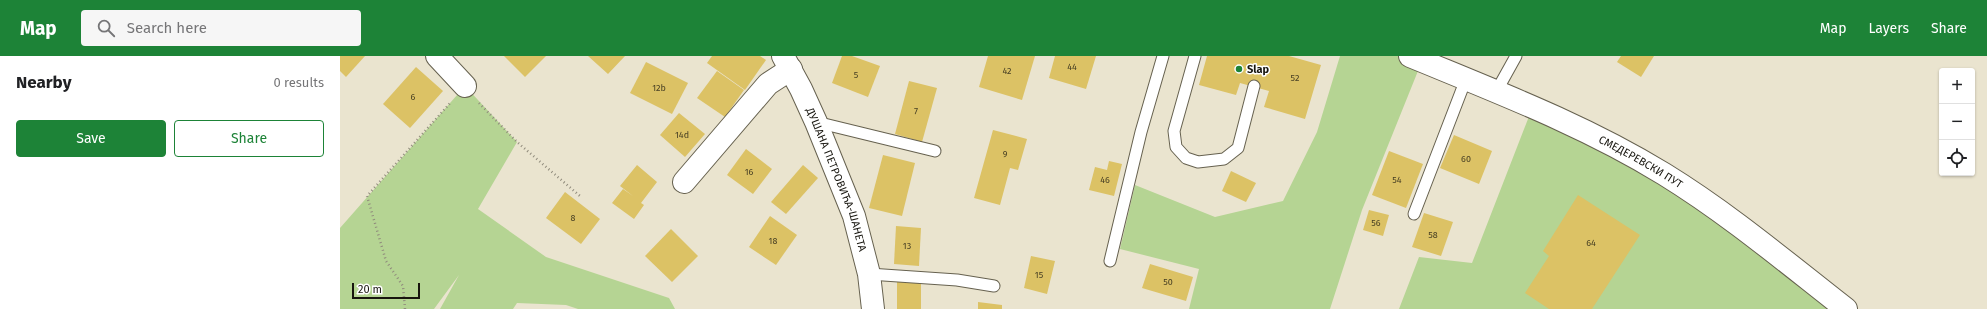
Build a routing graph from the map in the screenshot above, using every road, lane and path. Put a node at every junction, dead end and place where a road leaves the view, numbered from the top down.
1 (437, 56) edge
2 (1163, 56) edge
3 (1195, 56) edge
4 (1410, 56) edge
5 (1516, 56) edge
6 (787, 63) edge
7 (1466, 79) junction
8 (465, 86) junction
9 (1254, 86) dead end
10 (1496, 92) junction
11 (816, 122) junction
12 (935, 151) dead end
13 (684, 182) dead end
14 (580, 196) dead end
15 (1414, 214) dead end
16 (1110, 261) dead end
17 (869, 274) junction
18 (994, 286) dead end
19 (405, 309) edge
20 (873, 309) edge
21 (1846, 309) edge

1 - 8 main road
2 - 16 lane
3 - 9 lane
4 - 7 main road, СМЕДЕРЕВСКИ ПУТ
5 - 10 lane
6 - 11 main road, ДУШАНА ПЕТРОВИЋА-ШАНЕТА
6 - 13 main road
7 - 10 main road, СМЕДЕРЕВСКИ ПУТ
7 - 15 lane
8 - 14 path
8 - 19 path
10 - 21 main road, СМЕДЕРЕВСКИ ПУТ
11 - 12 lane
11 - 17 main road, ДУШАНА ПЕТРОВИЋА-ШАНЕТА
17 - 18 lane
17 - 20 main road, ДУШАНА ПЕТРОВИЋА-ШАНЕТА

